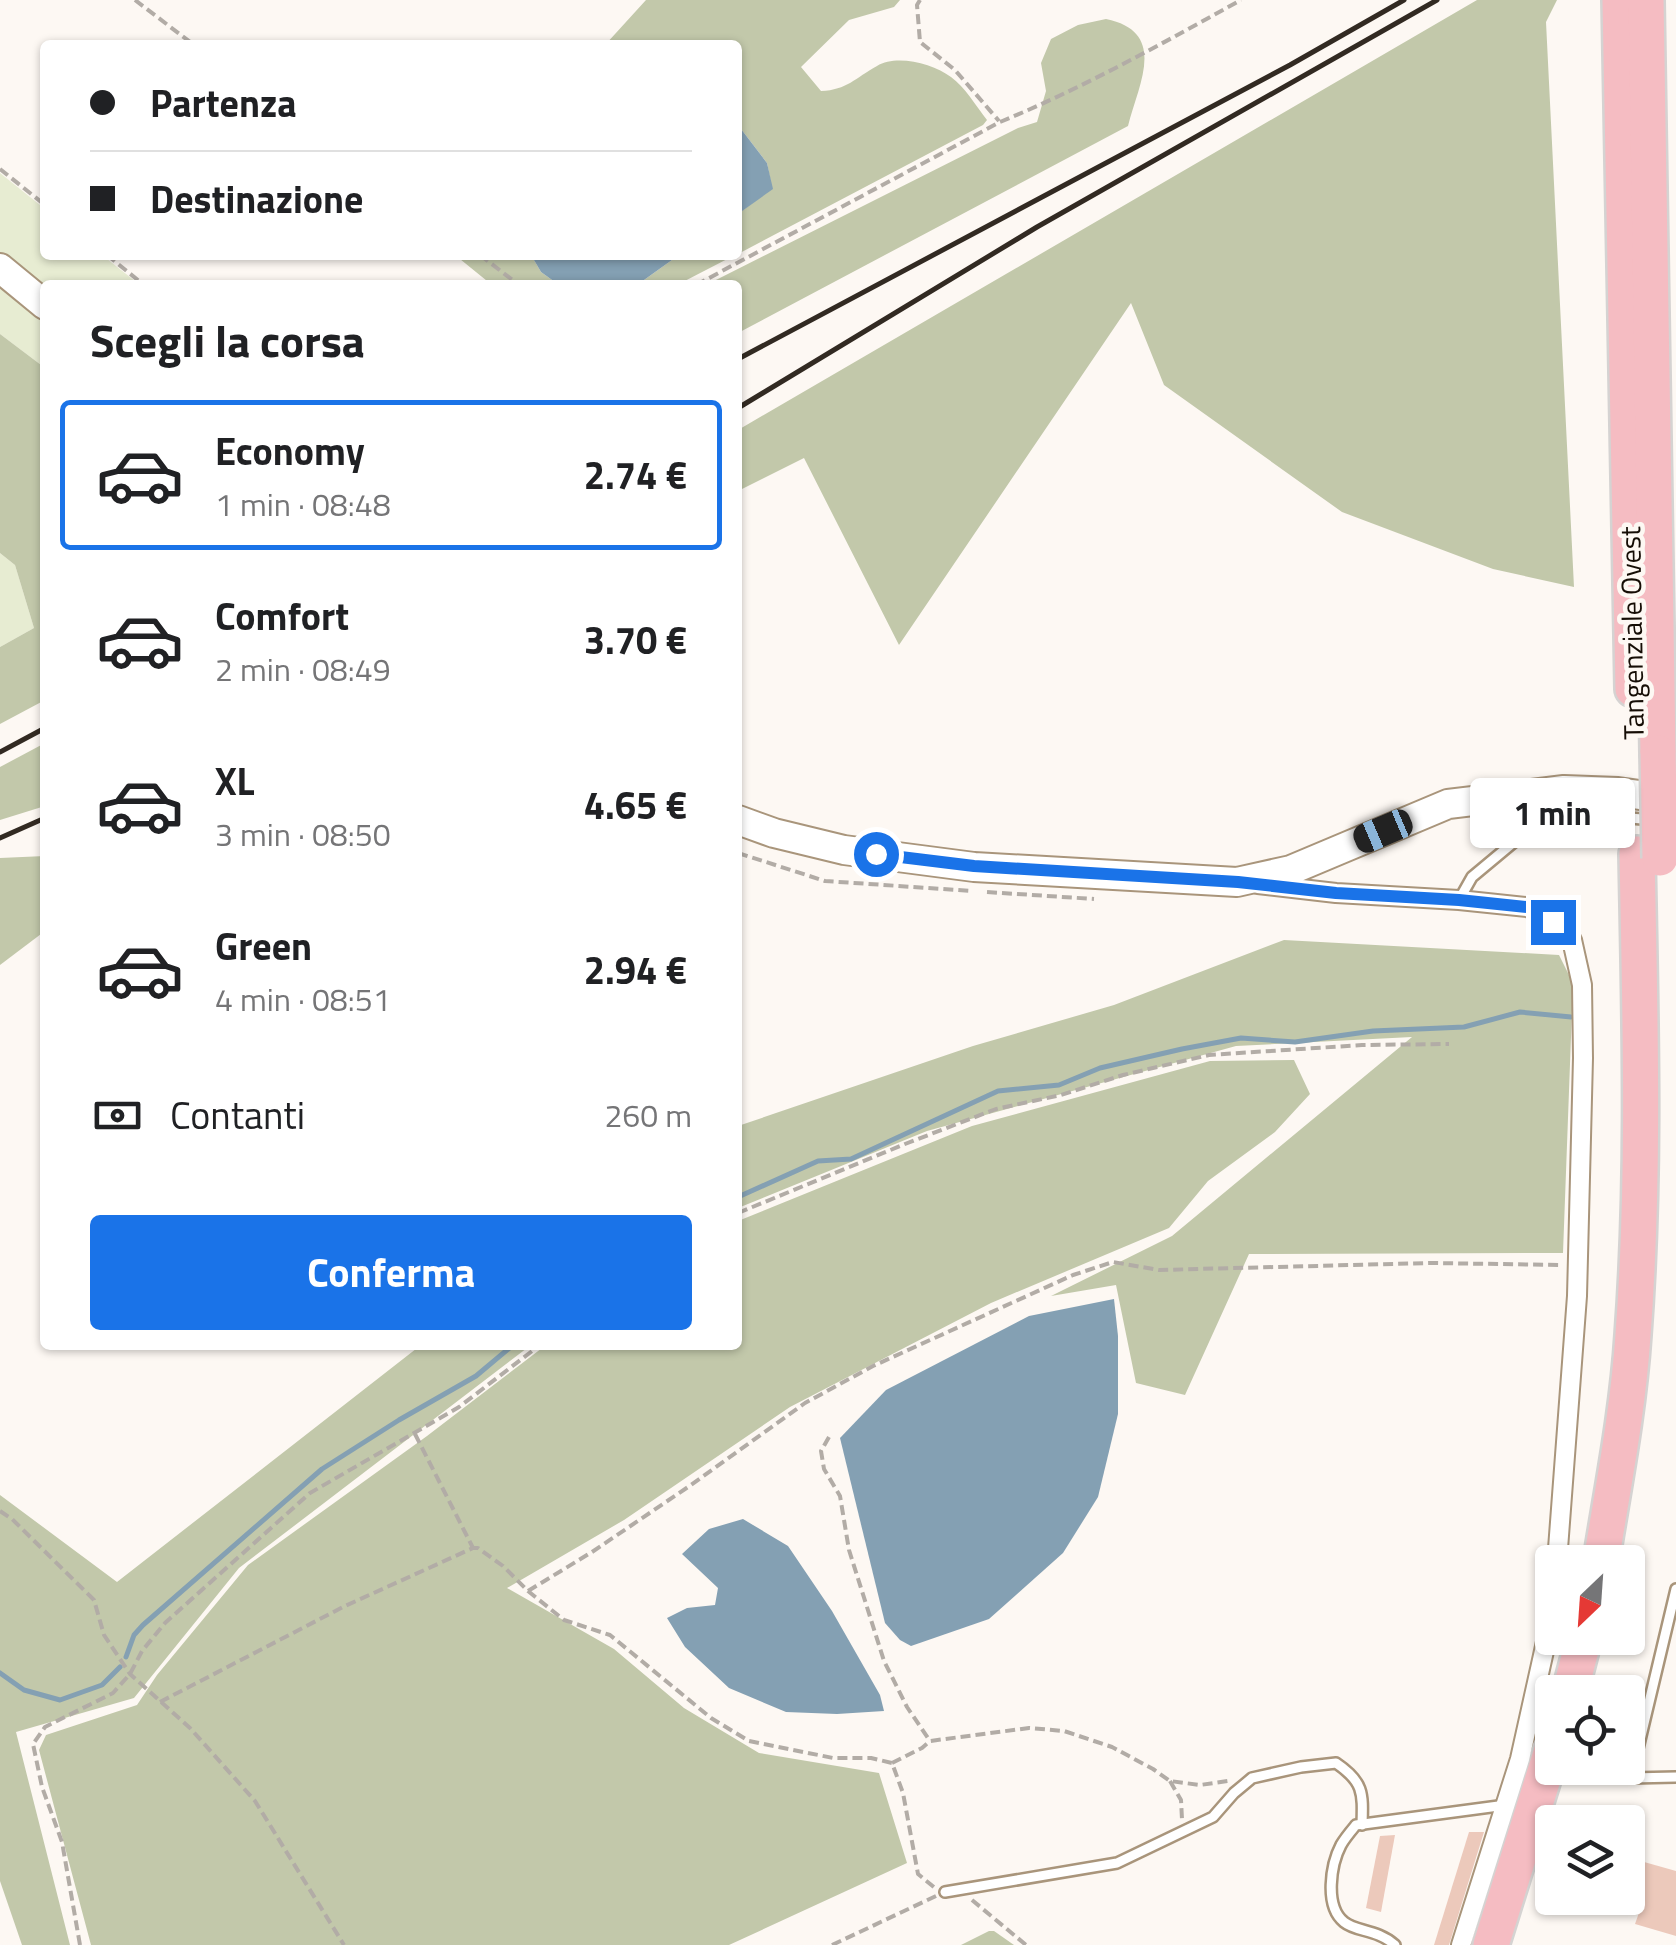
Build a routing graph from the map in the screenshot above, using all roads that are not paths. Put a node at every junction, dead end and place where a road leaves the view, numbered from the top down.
1 (1620, 0) edge
2 (1646, 0) edge
3 (0, 268) edge
4 (40, 301) edge
5 (1646, 752) junction
6 (1618, 792) junction
7 (1676, 800) edge
8 (1594, 815) junction
9 (742, 821) edge
10 (1676, 821) edge
11 (1648, 856) junction
12 (1318, 858) junction
13 (1238, 882) junction
14 (1336, 893) junction
15 (1459, 900) junction
16 (1558, 1545) edge
17 (1603, 1545) edge
18 (1627, 1545) edge
19 (1676, 1589) edge
20 (1543, 1655) edge
21 (1676, 1777) edge
22 (1541, 1785) edge
23 (1506, 1805) junction
24 (1362, 1825) junction
25 (1535, 1882) edge
26 (945, 1892) road end
27 (1395, 1945) edge
28 (1461, 1945) edge
29 (1491, 1945) edge
30 (1515, 1945) edge

1 - 5 highway, Tangenziale Ovest
2 - 5 highway, Tangenziale Ovest
3 - 4 street
5 - 11 highway, Tangenziale Ovest, bridge
6 - 7 street
6 - 8 lane
6 - 12 street
8 - 10 lane
8 - 15 lane
9 - 13 street
11 - 17 highway, Tangenziale Ovest
11 - 18 highway, Tangenziale Ovest
12 - 13 street
12 - 14 street
13 - 14 street
14 - 15 street
15 - 16 street
19 - 21 lane
20 - 23 street
22 - 29 highway
23 - 24 lane
23 - 28 street
24 - 26 lane
24 - 27 lane
25 - 30 highway

